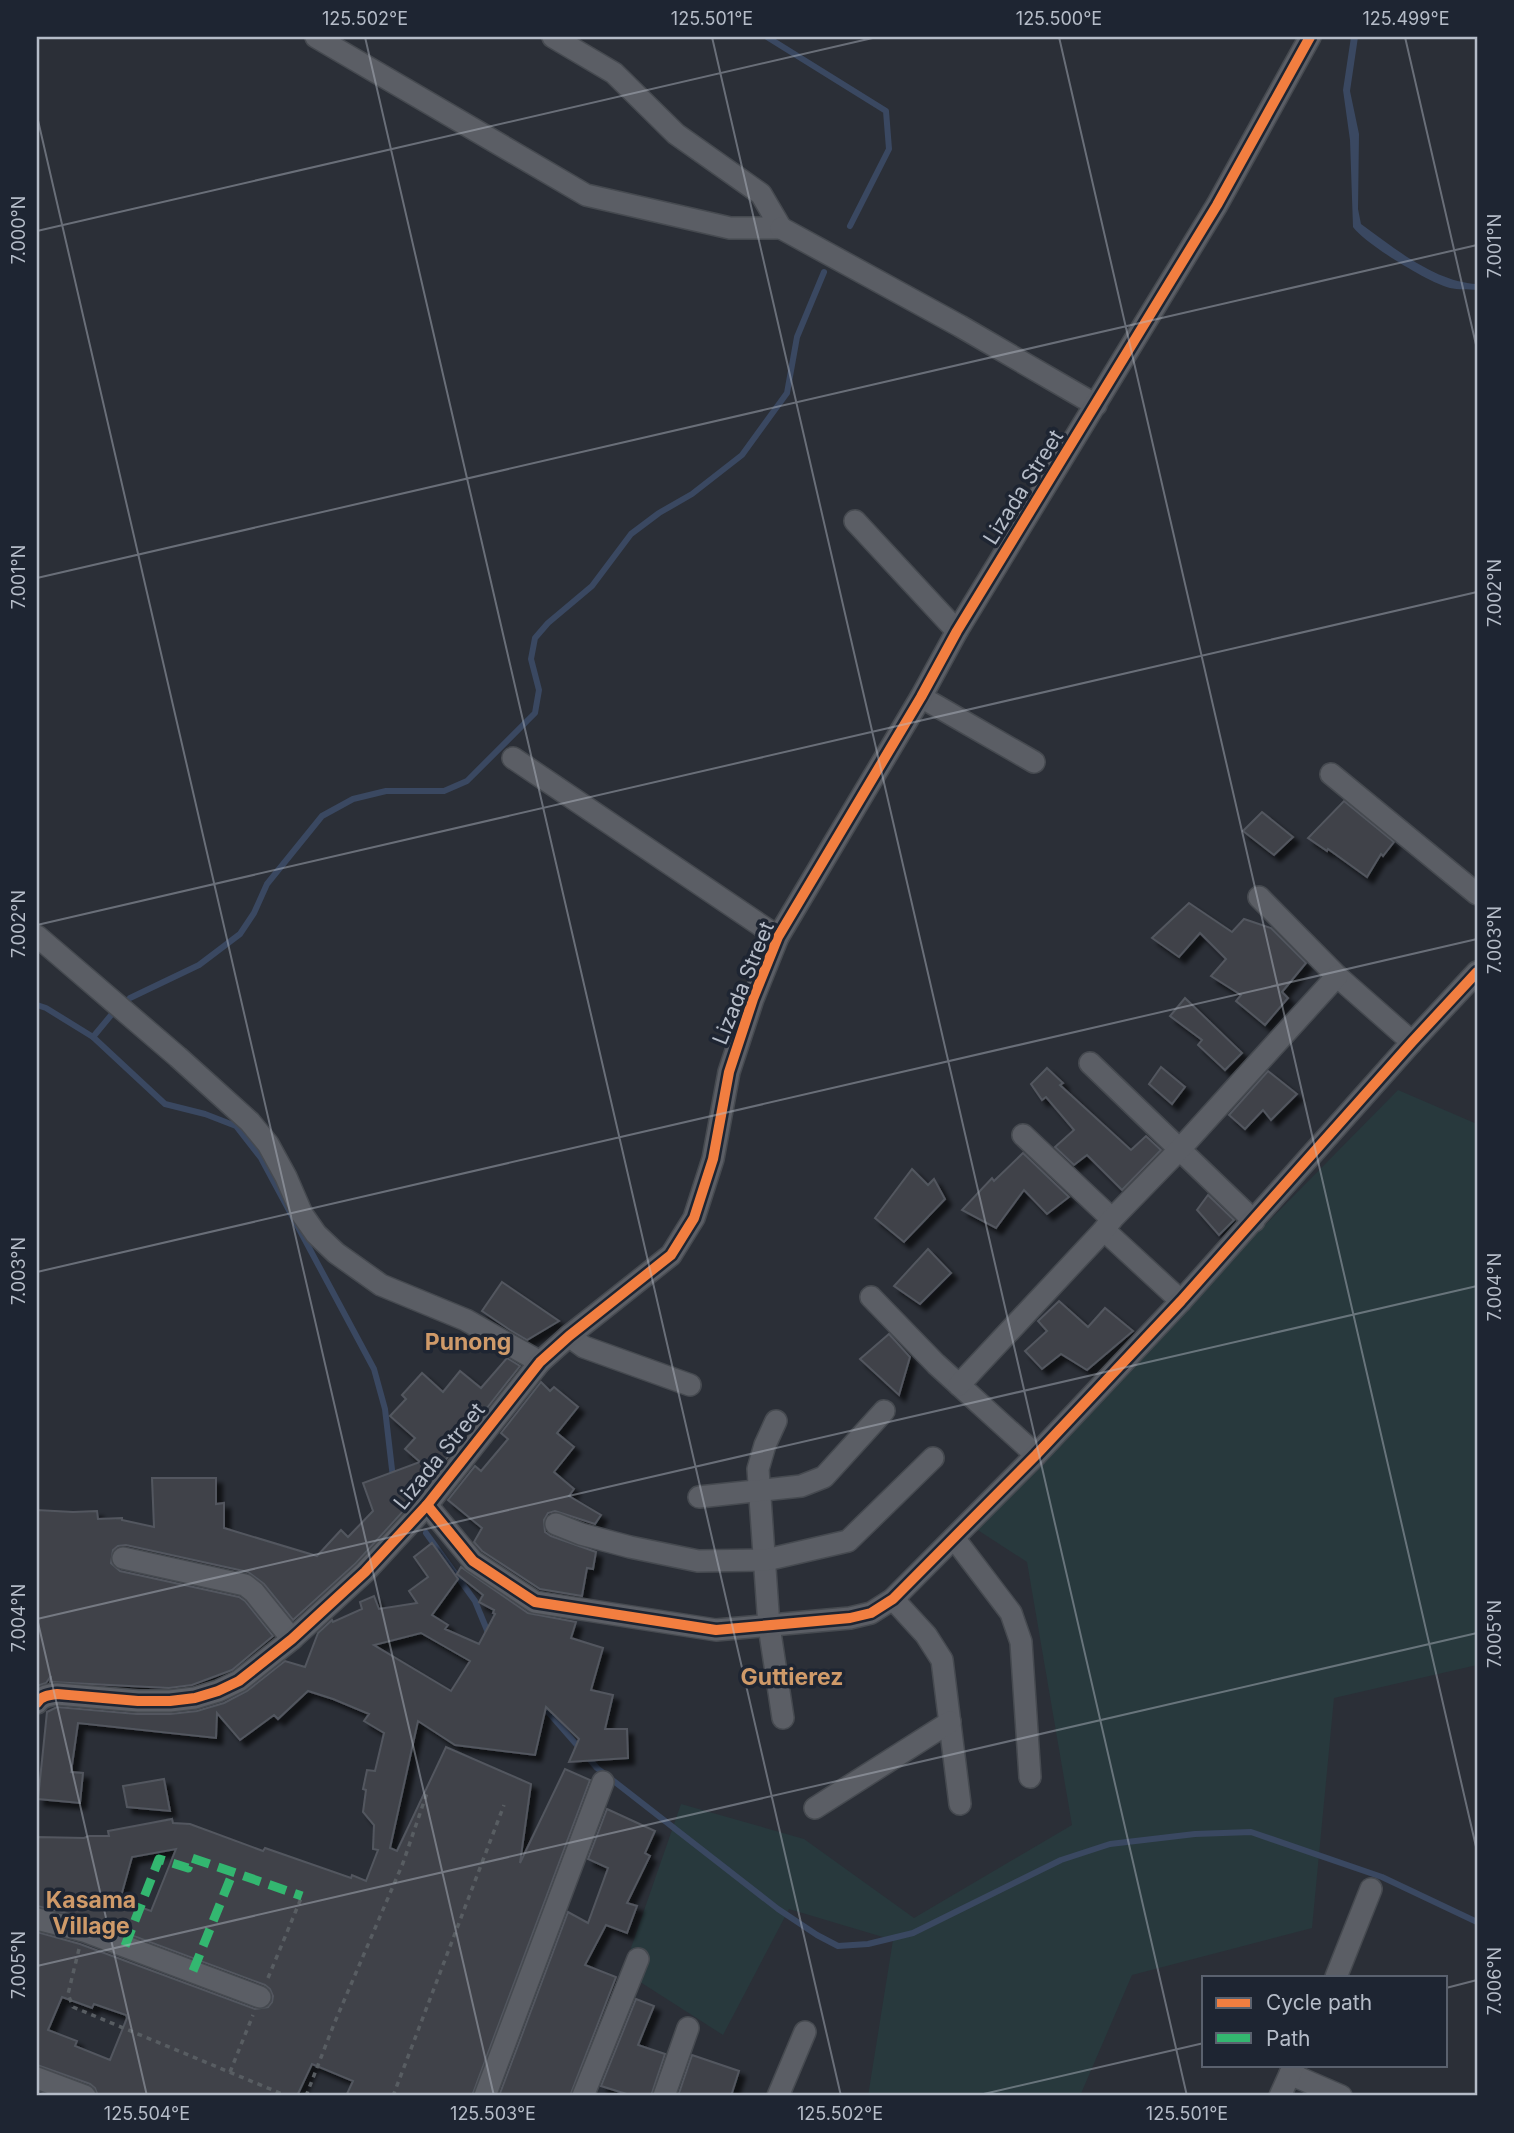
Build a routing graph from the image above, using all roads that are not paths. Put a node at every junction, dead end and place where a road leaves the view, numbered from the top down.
1 (316, 37) edge
2 (553, 37) edge
3 (1308, 38) edge
4 (781, 228) junction
5 (1096, 405) junction
6 (855, 521) dead end
7 (957, 631) junction
8 (921, 697) junction
9 (513, 758) dead end
10 (1034, 762) dead end
11 (1331, 774) dead end
12 (1477, 894) edge
13 (1259, 897) dead end
14 (37, 936) edge
15 (778, 937) junction
16 (1477, 972) edge
17 (1337, 976) junction
18 (1412, 1042) junction
19 (1090, 1063) dead end
20 (1023, 1135) dead end
21 (1180, 1149) junction
22 (1254, 1221) junction
23 (1108, 1225) junction
24 (872, 1297) dead end
25 (1181, 1301) junction
26 (569, 1336) junction
27 (540, 1362) junction
28 (690, 1385) dead end
29 (959, 1385) junction
30 (884, 1411) dead end
31 (776, 1421) dead end
32 (1037, 1455) junction
33 (933, 1458) dead end
34 (760, 1492) junction
35 (699, 1497) dead end
36 (427, 1505) junction
37 (556, 1524) dead end
38 (954, 1538) junction
39 (123, 1558) dead end
40 (766, 1559) junction
41 (893, 1599) junction
42 (769, 1626) junction
43 (292, 1639) junction
44 (37, 1703) edge
45 (783, 1718) dead end
46 (950, 1722) junction
47 (1030, 1777) dead end
48 (603, 1782) dead end
49 (960, 1804) dead end
50 (815, 1808) dead end
51 (1371, 1889) dead end
52 (37, 1919) edge
53 (638, 1959) dead end
54 (1336, 1976) edge
55 (260, 1997) dead end
56 (688, 2028) dead end
57 (805, 2032) dead end
58 (1292, 2069) edge
59 (37, 2078) edge
60 (85, 2096) edge
61 (485, 2096) edge
62 (583, 2096) edge
63 (664, 2096) edge
64 (778, 2096) edge
65 (1280, 2096) edge
66 (1341, 2096) edge

1 - 4 street
2 - 4 street
3 - 5 street, Lizada Street
4 - 5 street
5 - 7 street, Lizada Street
6 - 7 street
7 - 8 street, Lizada Street
8 - 10 street
8 - 15 street, Lizada Street
9 - 15 street
11 - 12 street
13 - 17 street
14 - 27 street
15 - 26 street, Lizada Street
16 - 18 street
17 - 18 street
17 - 21 street
18 - 22 street
19 - 21 street
20 - 23 street
21 - 22 street
21 - 23 street
22 - 25 street
23 - 25 street
23 - 29 street
24 - 29 street
25 - 32 street
26 - 27 street, Lizada Street
26 - 28 street
27 - 36 street, Lizada Street
29 - 32 street
30 - 34 street
31 - 34 street
32 - 38 street
33 - 40 street
34 - 35 street
34 - 40 street
36 - 42 street
36 - 43 street, Lizada Street
37 - 40 street
38 - 41 street
38 - 47 street
39 - 43 street
40 - 42 street
41 - 42 street
41 - 46 street
42 - 45 street
43 - 44 street, Lizada Street
46 - 49 street
46 - 50 street
48 - 61 street
51 - 54 street
52 - 55 street
53 - 62 street
56 - 63 street
57 - 64 street
58 - 65 street
58 - 66 street
59 - 60 street

